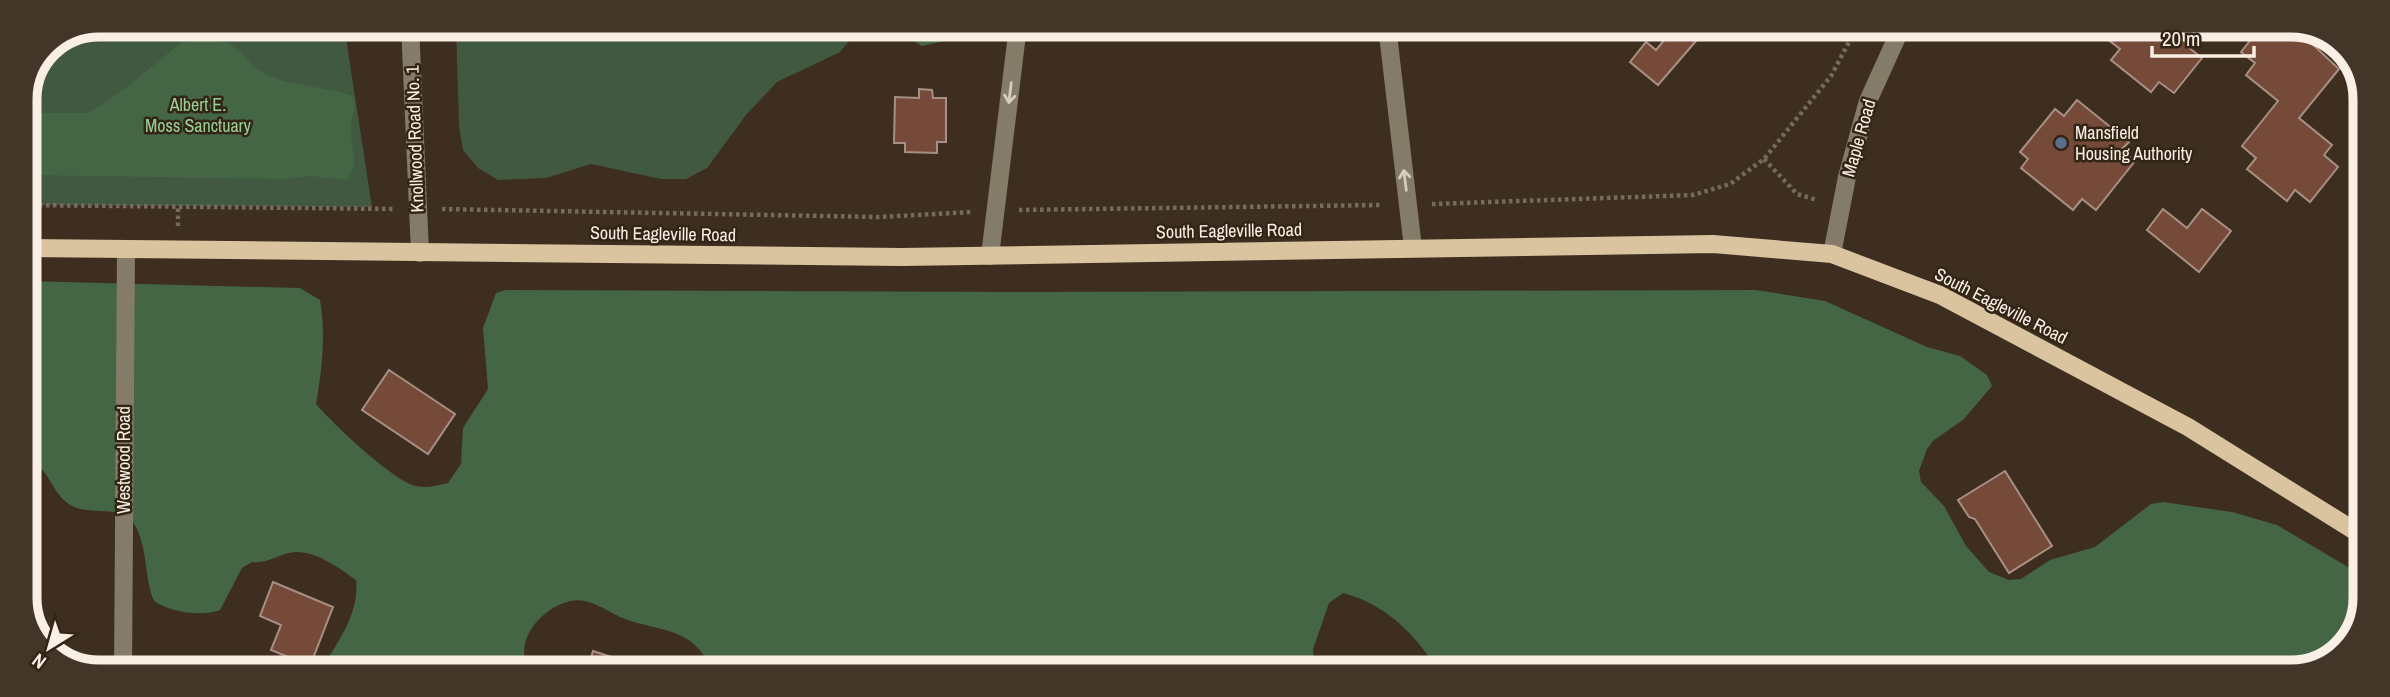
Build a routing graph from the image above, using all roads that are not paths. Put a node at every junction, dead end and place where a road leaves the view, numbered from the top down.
1 (411, 37) edge
2 (1017, 37) edge
3 (1388, 37) edge
4 (1897, 37) edge
5 (37, 248) edge
6 (1413, 248) junction
7 (125, 249) junction
8 (420, 253) junction
9 (1832, 254) junction
10 (990, 256) junction
11 (2353, 530) edge
12 (123, 660) edge

1 - 8 street, Knollwood Road No. 1
2 -> 10 street
6 -> 3 street
4 - 9 street, Maple Road
5 - 7 main road, South Eagleville Road
6 - 9 main road, South Eagleville Road
6 - 10 main road, South Eagleville Road
7 - 8 main road, South Eagleville Road
7 - 12 street, Westwood Road
8 - 10 main road, South Eagleville Road
9 - 11 main road, South Eagleville Road

